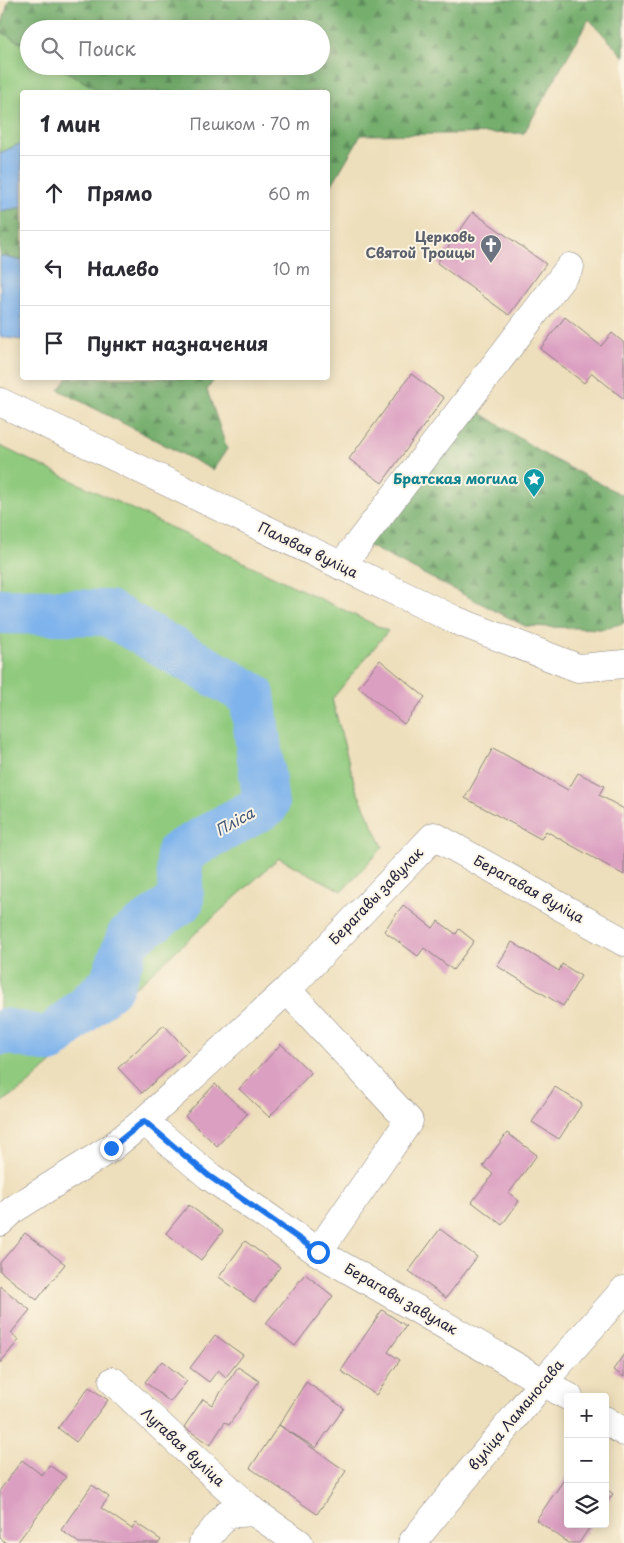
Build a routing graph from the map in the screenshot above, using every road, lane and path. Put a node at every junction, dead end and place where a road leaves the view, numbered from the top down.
1 (570, 267) dead end
2 (0, 402) edge
3 (341, 566) junction
4 (624, 664) edge
5 (434, 836) joint
6 (624, 942) edge
7 (287, 990) junction
8 (144, 1121) junction
9 (0, 1222) edge
10 (318, 1252) junction
11 (624, 1290) edge
12 (113, 1380) dead end
13 (544, 1381) junction
14 (564, 1394) edge
15 (609, 1423) edge
16 (624, 1432) edge
17 (254, 1512) junction
18 (203, 1543) edge
19 (300, 1543) edge
20 (412, 1543) edge

1 - 3 street
2 - 3 street, Палявая вуліца
3 - 4 street, Палявая вуліца
5 - 6 street, Берагавая вуліца
5 - 7 street, Берагавы завулак
7 - 8 street, Берагавы завулак
7 - 10 street
8 - 9 street, Берагавы завулак
8 - 10 street, Берагавы завулак
10 - 13 street, Берагавы завулак
11 - 13 street, вуліца Ламаносава
12 - 17 street, Лугавая вуліца
13 - 14 street, Берагавы завулак
13 - 20 street, вуліца Ламаносава
15 - 16 street
17 - 18 street
17 - 19 street, Лугавая вуліца

